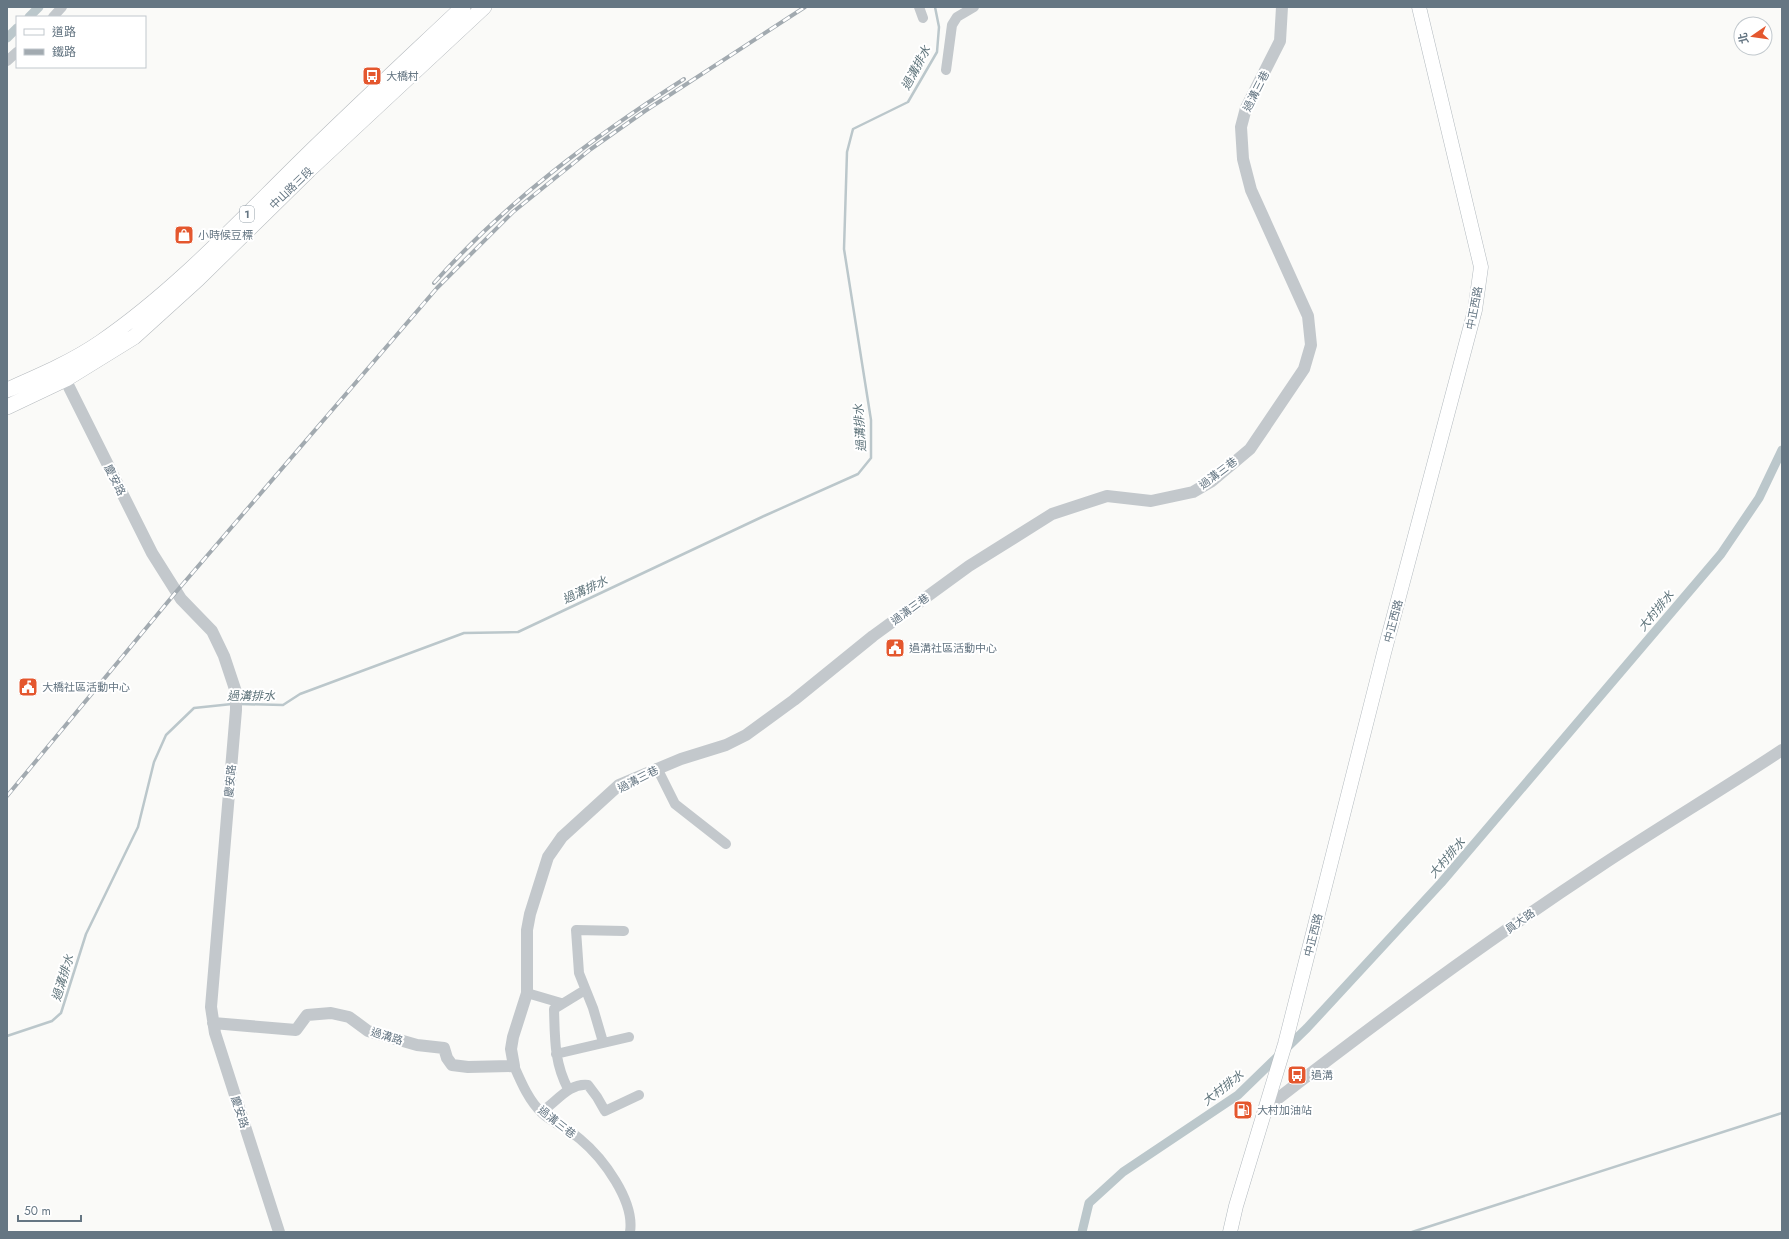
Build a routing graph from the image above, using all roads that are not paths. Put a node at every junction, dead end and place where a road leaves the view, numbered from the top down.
1 (62, 7) edge
2 (463, 7) edge
3 (484, 7) edge
4 (919, 7) edge
5 (974, 7) edge
6 (1282, 7) edge
7 (1419, 7) edge
8 (54, 16) edge
9 (923, 18) dead end
10 (16, 53) edge
11 (7, 61) edge
12 (946, 70) dead end
13 (62, 373) junction
14 (7, 390) edge
15 (7, 406) edge
16 (1782, 750) edge
17 (657, 768) junction
18 (726, 844) dead end
19 (624, 931) dead end
20 (585, 990) junction
21 (527, 993) junction
22 (561, 1004) junction
23 (213, 1022) junction
24 (629, 1037) dead end
25 (603, 1042) junction
26 (556, 1054) junction
27 (514, 1066) junction
28 (568, 1089) junction
29 (639, 1095) dead end
30 (1267, 1107) junction
31 (541, 1112) junction
32 (279, 1232) edge
33 (630, 1232) edge
34 (1230, 1232) edge

1 - 8 street
2 - 13 main road, 中山路三段 / 1
3 - 13 main road, 中山路三段 / 1
4 - 9 street
5 - 12 street
6 - 17 street, 過溝三巷
7 - 30 main road, 中正西路
10 - 11 street
13 - 14 main road, 中山路三段 / 1
13 - 15 main road, 中山路三段 / 1
13 - 23 street, 慶安路
16 - 30 street, 員大路
17 - 18 street
17 - 21 street, 過溝三巷
19 - 20 street
20 - 22 street
20 - 25 street
21 - 22 street
21 - 27 street, 過溝三巷
22 - 26 street
23 - 27 street, 過溝路
23 - 32 street, 慶安路
24 - 25 street
25 - 26 street
26 - 28 street
27 - 31 street, 過溝三巷
28 - 29 street
28 - 31 street
30 - 34 main road, 中正西路
31 - 33 street, 過溝三巷

